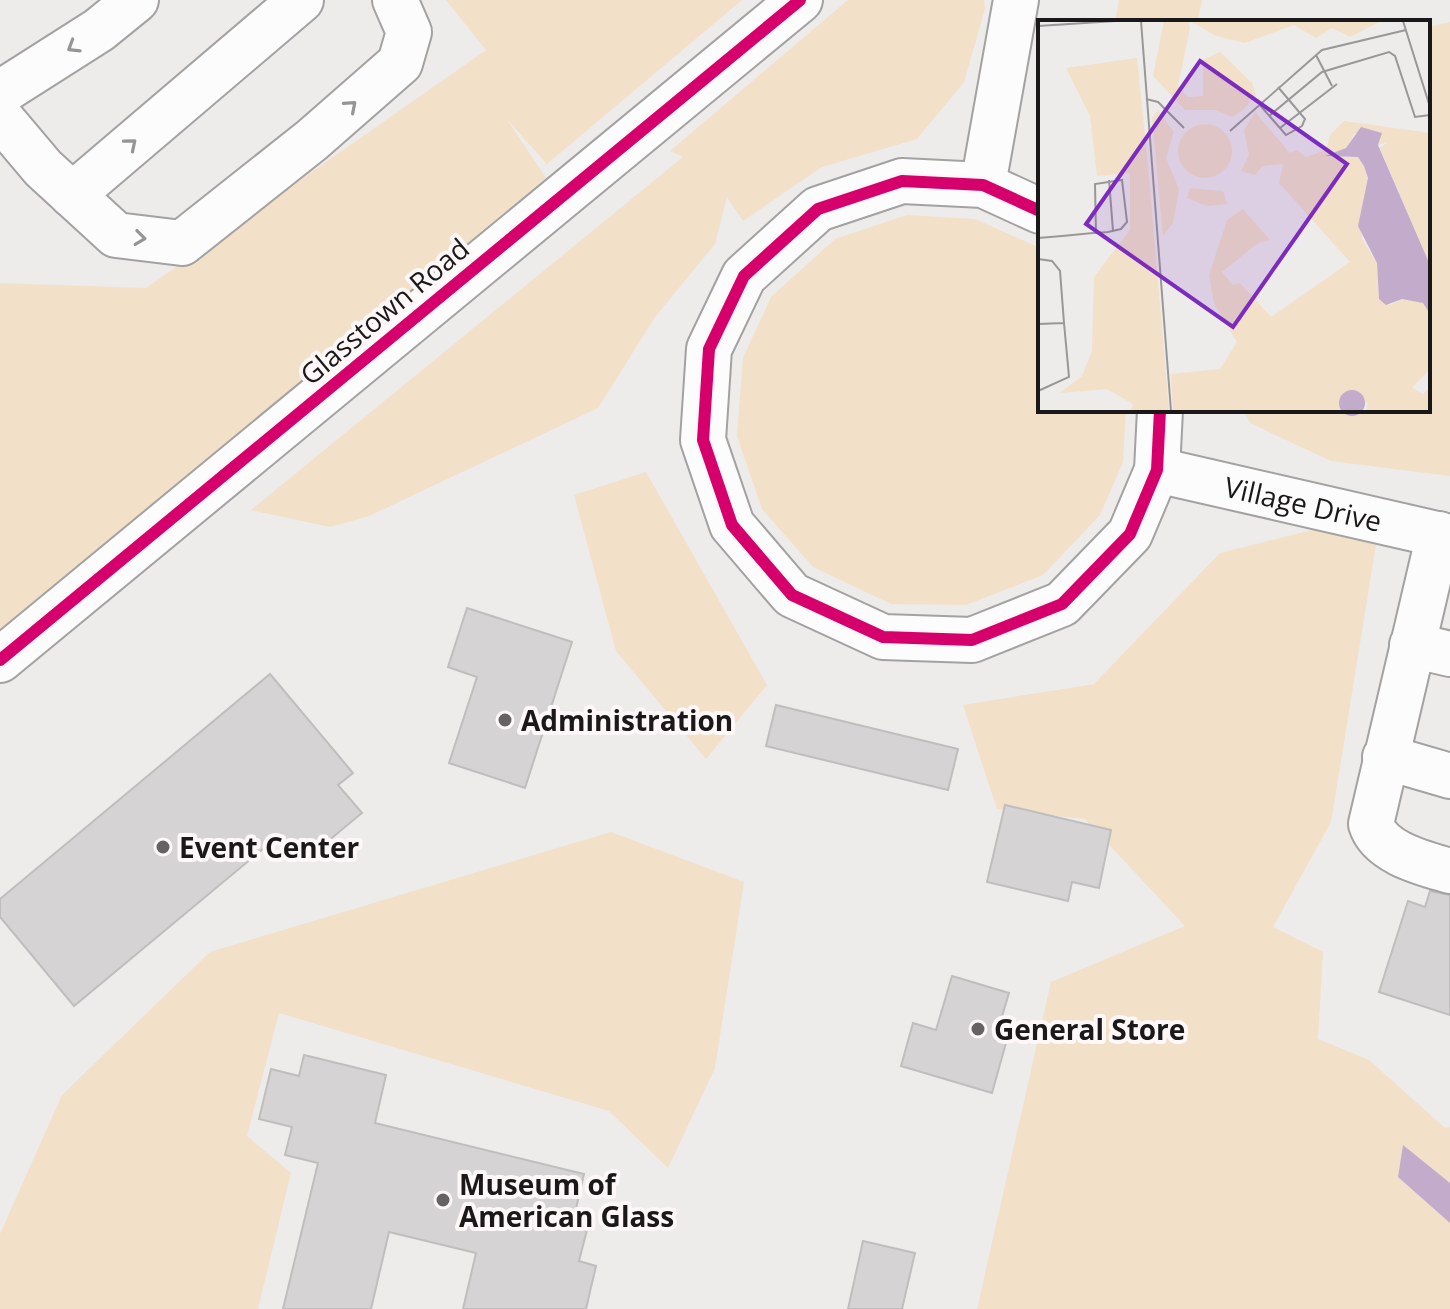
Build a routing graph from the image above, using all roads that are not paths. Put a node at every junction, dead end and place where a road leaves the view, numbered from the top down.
1 (136, 0) edge
2 (301, 0) edge
3 (395, 0) edge
4 (800, 0) edge
5 (1016, 0) edge
6 (0, 93) edge
7 (0, 117) edge
8 (983, 185) junction
9 (72, 195) junction
10 (1038, 210) edge
11 (1160, 412) edge
12 (1157, 470) junction
13 (1445, 536) edge
14 (1431, 650) edge
15 (0, 660) edge
16 (1385, 757) junction
17 (1450, 776) edge
18 (1450, 871) edge

1 -> 6 street
9 -> 2 street
9 -> 3 street
4 - 15 street, Glasstown Road
5 - 8 street
7 - 9 street
8 - 10 street
8 - 12 street
11 - 12 street
12 - 13 street, Village Drive
13 - 14 street
14 - 16 street
16 - 17 street
16 - 18 street

